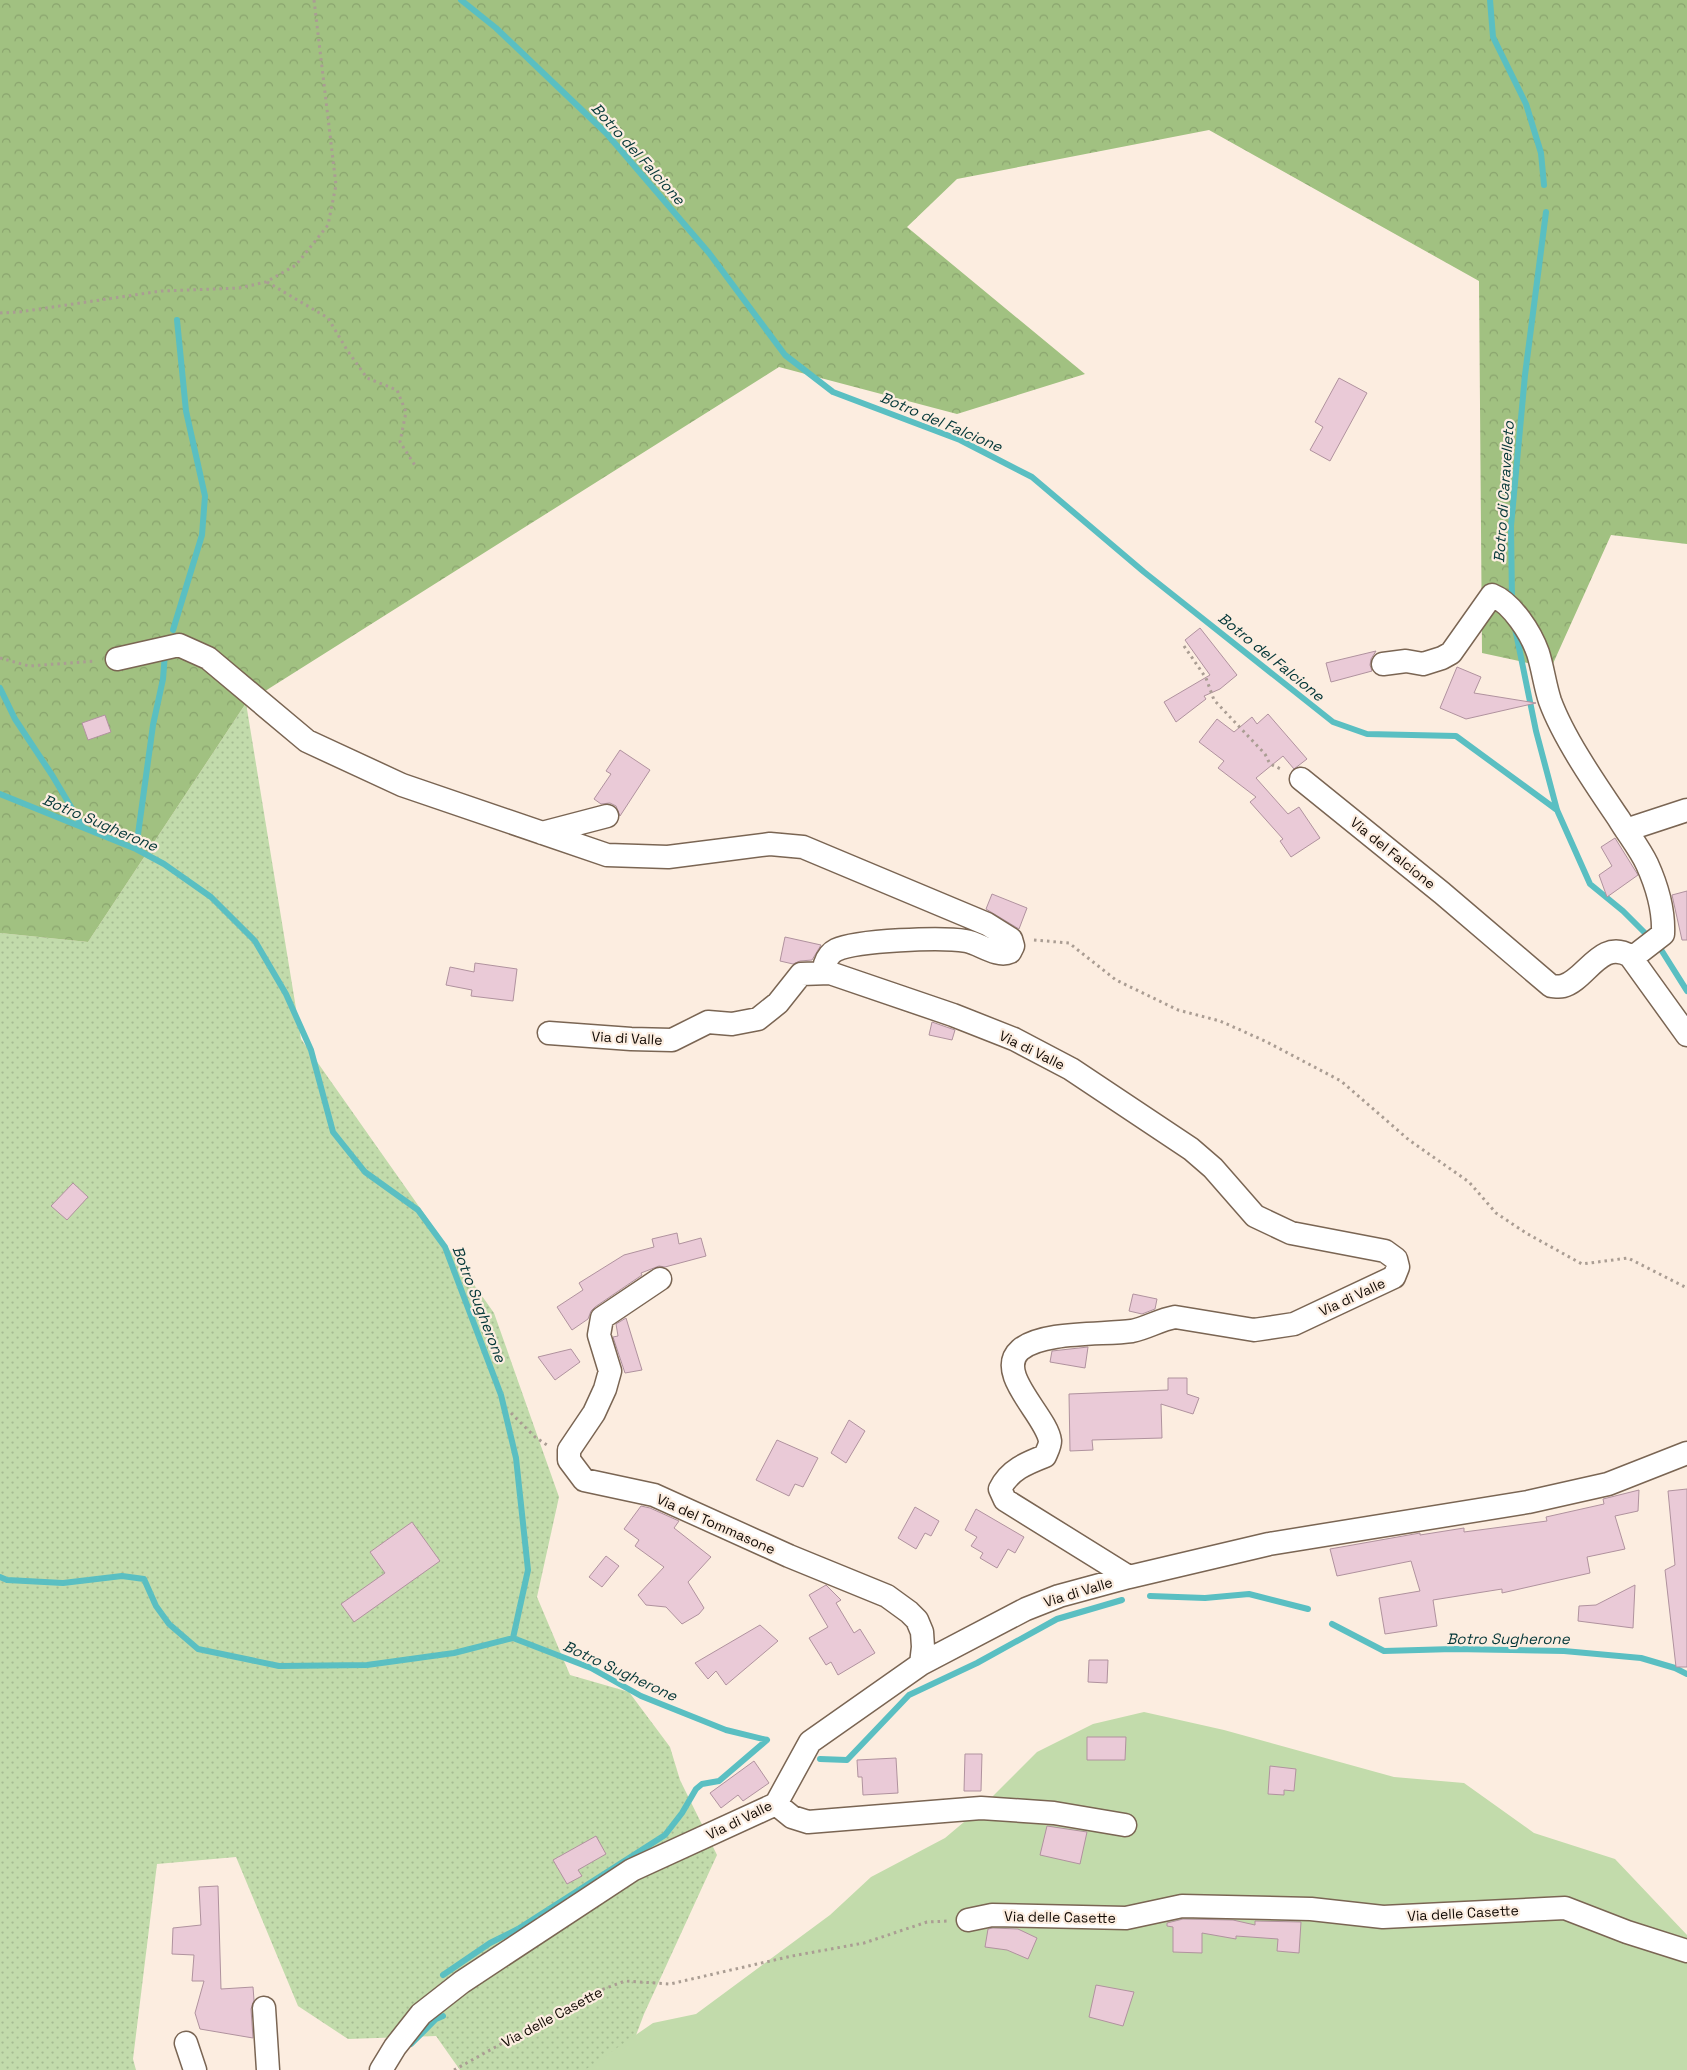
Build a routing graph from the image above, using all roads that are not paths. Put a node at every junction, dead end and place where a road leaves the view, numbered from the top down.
1 (117, 659) road end
2 (1383, 664) dead end
3 (1301, 779) road end
4 (1687, 810) edge
5 (607, 816) dead end
6 (1626, 830) junction
7 (542, 833) junction
8 (1636, 955) junction
9 (830, 973) junction
10 (549, 1033) dead end
11 (1687, 1035) edge
12 (660, 1280) dead end
13 (1687, 1453) edge
14 (1129, 1577) junction
15 (921, 1664) junction
16 (776, 1804) junction
17 (1125, 1824) dead end
18 (968, 1920) road end
19 (1687, 1951) edge
20 (264, 2008) dead end
21 (186, 2043) dead end
22 (195, 2070) edge
23 (268, 2070) edge
24 (381, 2070) edge

1 - 7 street
2 - 6 street
3 - 8 street, Via del Falcione
4 - 6 street
5 - 7 street
6 - 8 street
7 - 9 street
8 - 11 street
9 - 10 street, Via di Valle
9 - 14 street, Via di Valle
12 - 15 street, Via del Tommasone
13 - 14 street, Via di Valle
14 - 15 street, Via di Valle
15 - 16 street, Via di Valle
16 - 17 street
16 - 24 street, Via di Valle
18 - 19 street, Via delle Casette
20 - 23 street
21 - 22 street

